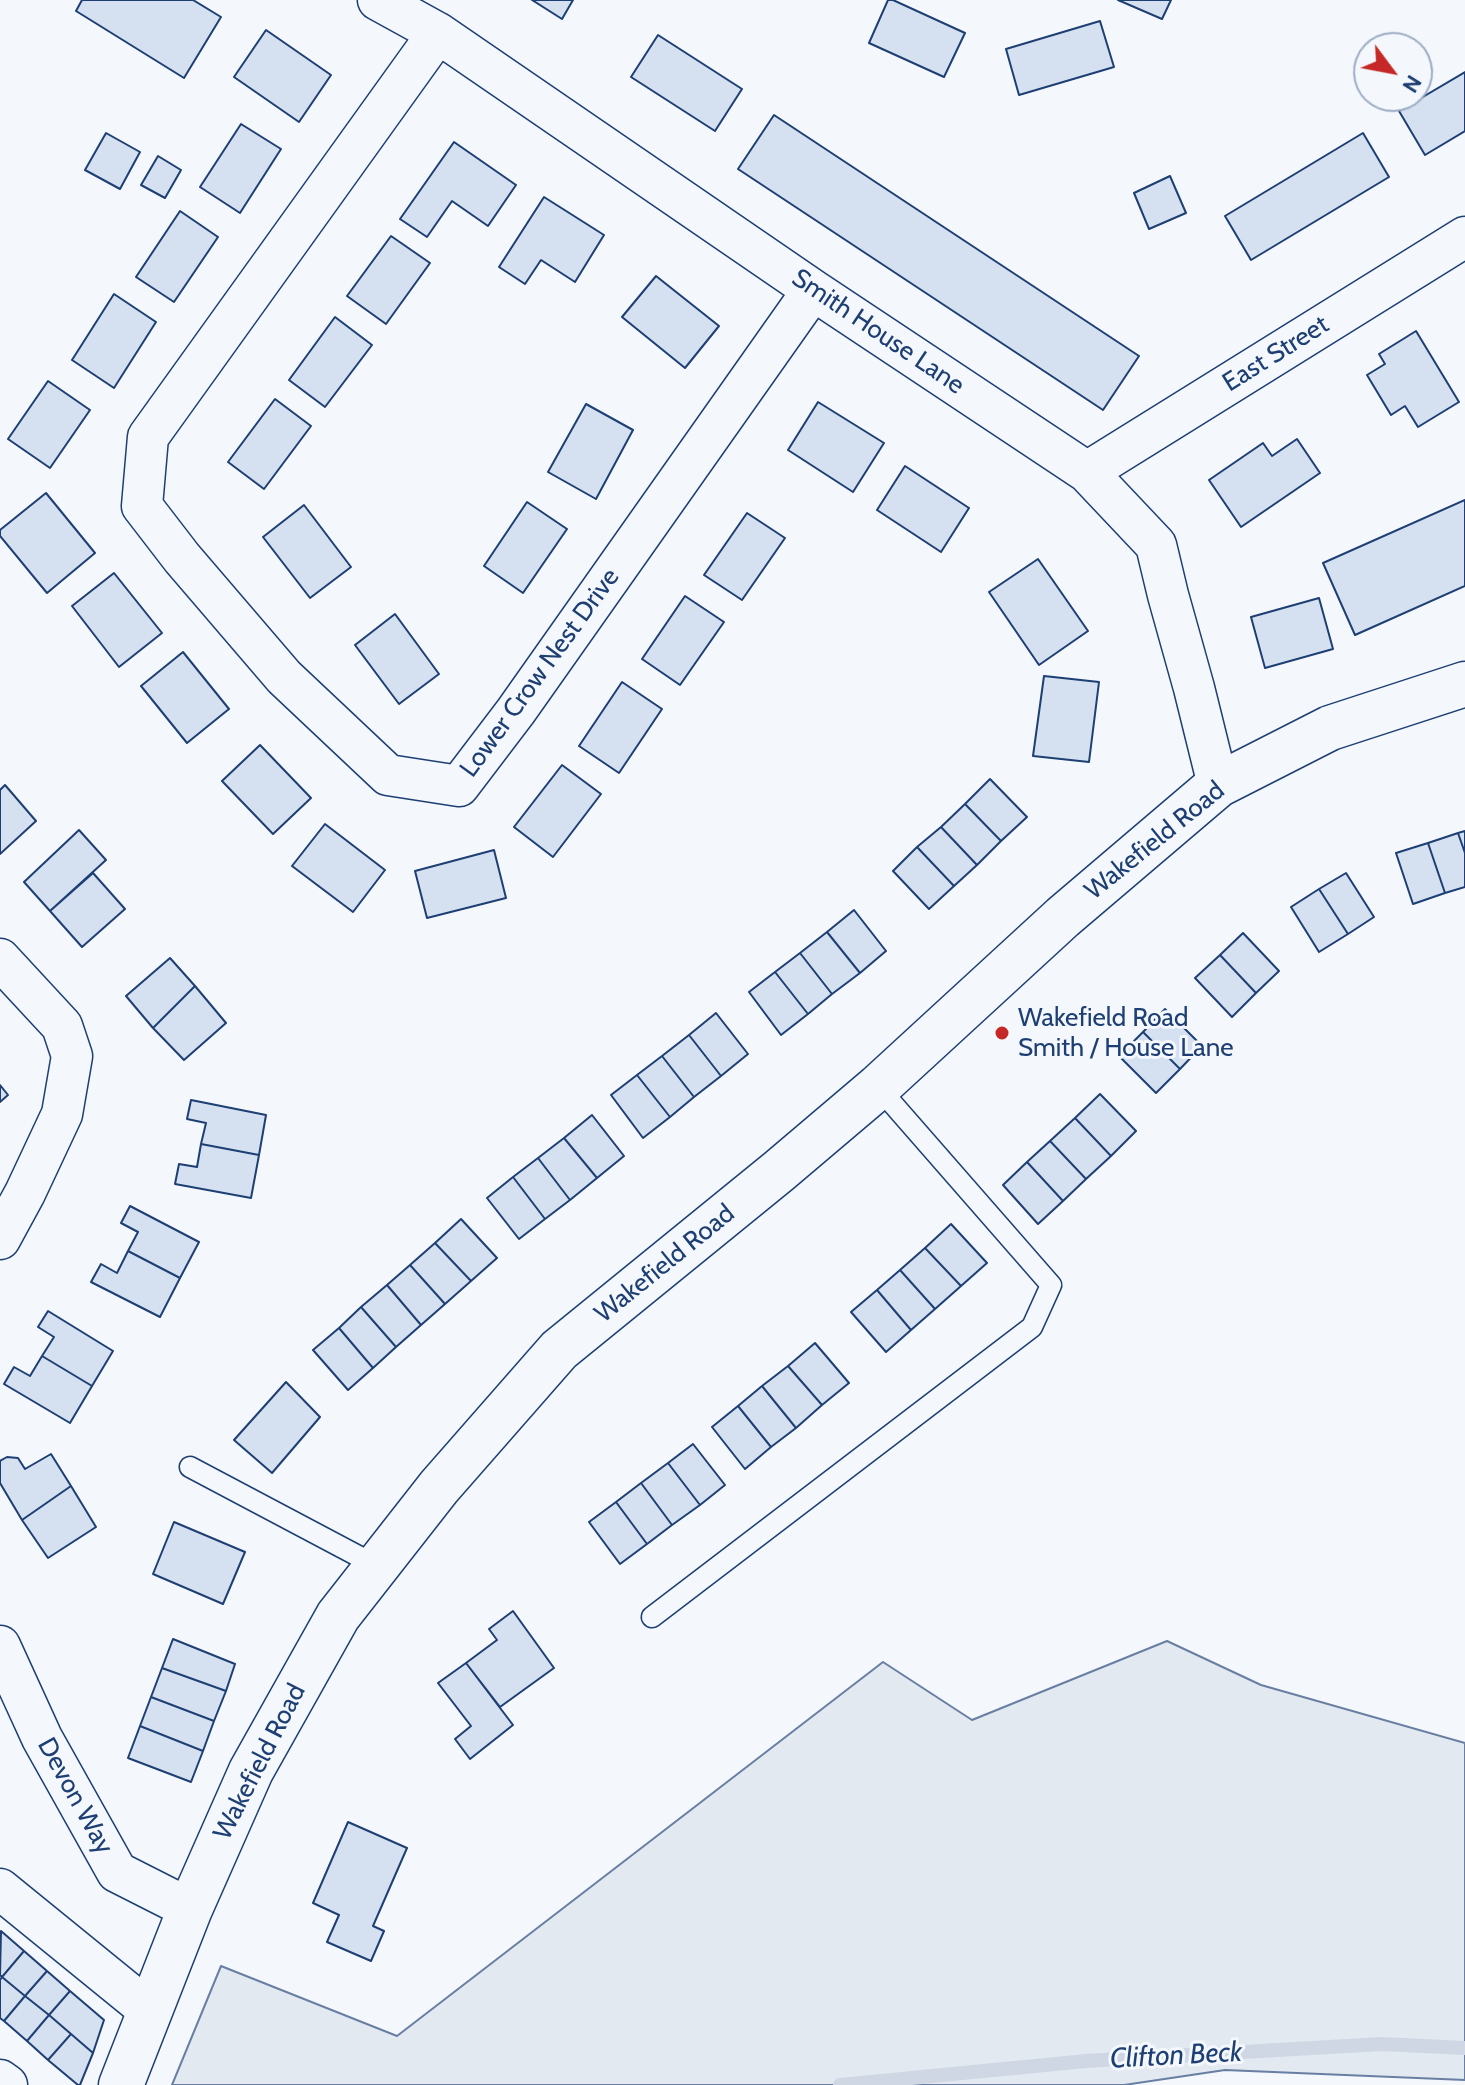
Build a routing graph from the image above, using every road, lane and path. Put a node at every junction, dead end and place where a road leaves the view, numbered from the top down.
1 (378, 0) edge
2 (438, 33) junction
3 (1465, 237) edge
4 (813, 290) junction
5 (1087, 472) junction
6 (1465, 684) edge
7 (1218, 785) junction
8 (0, 959) edge
9 (878, 1087) junction
10 (0, 1239) edge
11 (190, 1467) dead end
12 (377, 1566) junction
13 (652, 1617) dead end
14 (0, 1646) edge
15 (0, 1889) edge
16 (190, 1909) junction
17 (150, 2011) junction
18 (0, 2080) edge
19 (7, 2085) edge
20 (121, 2085) edge

1 - 2 street, Smith House Lane
2 - 4 street, Smith House Lane
2 - 4 street, Lower Crow Nest Drive
3 - 5 street, East Street
4 - 5 street, Smith House Lane
5 - 7 street, Smith House Lane
6 - 7 main road, Wakefield Road
7 - 9 main road, Wakefield Road
8 - 10 street
9 - 12 main road, Wakefield Road
9 - 13 lane
11 - 12 lane
12 - 16 main road, Wakefield Road
14 - 16 street, Devon Way
15 - 17 street
16 - 17 main road, Wakefield Road
17 - 20 main road, Wakefield Road
18 - 19 street

